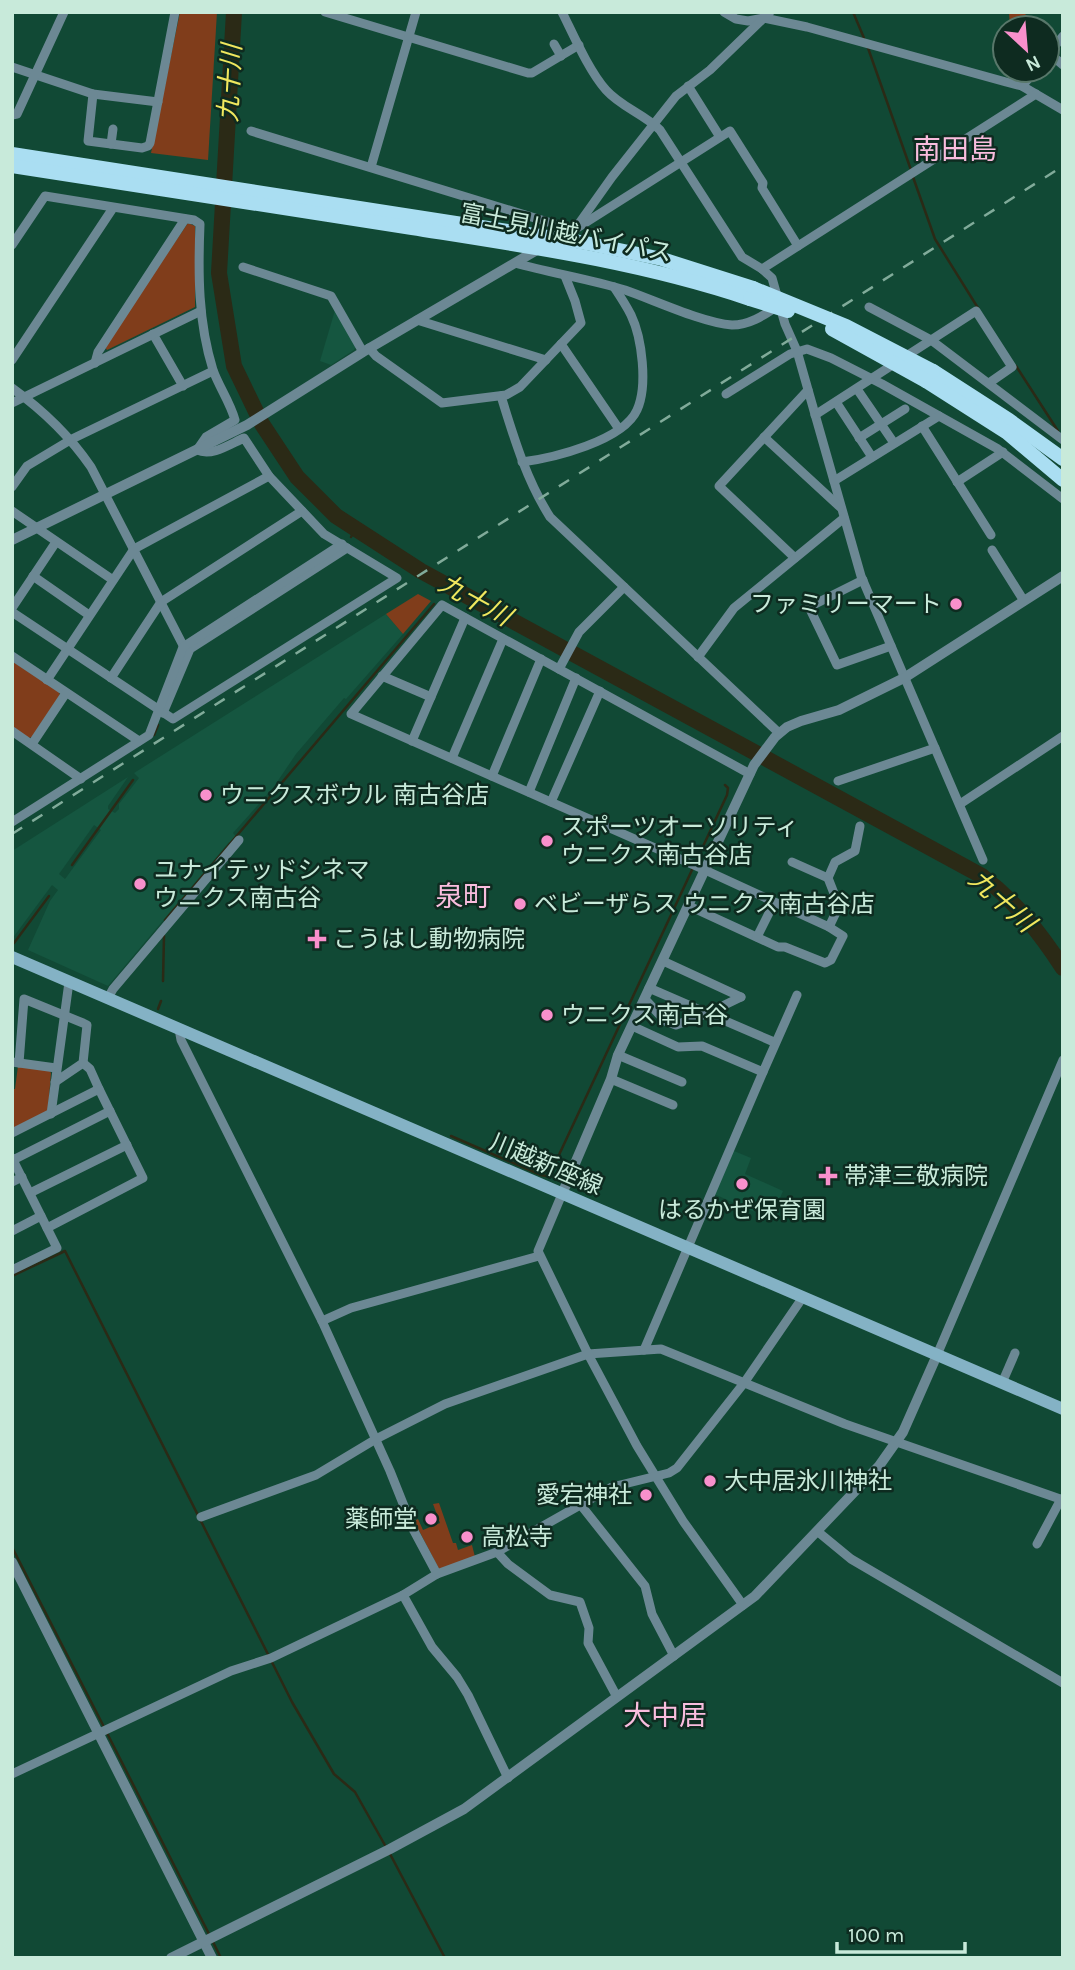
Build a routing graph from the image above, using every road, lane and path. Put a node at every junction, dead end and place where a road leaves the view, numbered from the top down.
1 (64, 12) edge
2 (175, 12) edge
3 (325, 12) edge
4 (416, 12) edge
5 (562, 12) edge
6 (723, 12) edge
7 (767, 15) edge
8 (408, 36) junction
9 (554, 44) dead end
10 (579, 46) junction
11 (561, 56) junction
12 (12, 67) edge
13 (37, 74) junction
14 (688, 86) junction
15 (1023, 86) joint
16 (93, 94) junction
17 (1036, 94) junction
18 (158, 102) junction
19 (1063, 110) edge
20 (12, 115) edge
21 (654, 124) junction
22 (113, 129) dead end
23 (251, 131) dead end
24 (720, 137) junction
25 (111, 144) junction
26 (12, 154) edge
27 (681, 161) junction
28 (12, 166) edge
29 (371, 167) junction
30 (201, 190) junction
31 (244, 196) junction
32 (113, 208) junction
33 (185, 219) junction
34 (574, 230) junction
35 (557, 239) junction
36 (12, 245) edge
37 (798, 246) junction
38 (540, 248) junction
39 (515, 263) junction
40 (243, 267) dead end
41 (762, 269) junction
42 (565, 276) junction
43 (614, 287) junction
44 (751, 294) junction
45 (781, 304) junction
46 (869, 307) dead end
47 (201, 311) junction
48 (416, 320) junction
49 (153, 334) junction
50 (931, 340) junction
51 (561, 344) junction
52 (366, 350) junction
53 (797, 351) junction
54 (12, 360) edge
55 (546, 360) junction
56 (95, 363) junction
57 (213, 371) junction
58 (929, 376) junction
59 (871, 379) junction
60 (989, 383) junction
61 (183, 386) junction
62 (12, 388) edge
63 (857, 388) junction
64 (808, 390) junction
65 (726, 394) dead end
66 (23, 396) junction
67 (501, 396) junction
68 (836, 402) junction
69 (12, 403) edge
70 (905, 408) dead end
71 (815, 415) junction
72 (939, 416) junction
73 (881, 424) junction
74 (922, 426) junction
75 (619, 429) junction
76 (764, 437) junction
77 (859, 438) junction
78 (72, 439) junction
79 (1063, 440) edge
80 (894, 443) junction
81 (197, 450) junction
82 (1003, 452) junction
83 (872, 457) junction
84 (1063, 460) edge
85 (522, 462) junction
86 (269, 476) junction
87 (1063, 480) edge
88 (834, 481) junction
89 (957, 482) junction
90 (12, 487) edge
91 (106, 495) junction
92 (1063, 499) edge
93 (12, 511) edge
94 (302, 511) junction
95 (843, 513) junction
96 (37, 528) junction
97 (991, 535) dead end
98 (12, 540) edge
99 (56, 542) junction
100 (344, 546) junction
101 (134, 549) junction
102 (992, 550) dead end
103 (795, 558) junction
104 (33, 576) junction
105 (1063, 576) edge
106 (113, 580) junction
107 (863, 580) junction
108 (624, 587) junction
109 (1024, 601) junction
110 (161, 602) junction
111 (12, 610) edge
112 (89, 615) junction
113 (465, 618) junction
114 (503, 639) junction
115 (891, 646) junction
116 (67, 649) junction
117 (185, 650) junction
118 (12, 656) edge
119 (698, 657) junction
120 (541, 659) junction
121 (562, 665) junction
122 (382, 676) junction
123 (111, 678) junction
124 (576, 678) junction
125 (904, 678) junction
126 (47, 680) junction
127 (600, 691) junction
128 (66, 693) junction
129 (430, 697) junction
130 (160, 711) junction
131 (12, 731) edge
132 (779, 733) junction
133 (1063, 736) edge
134 (139, 741) junction
135 (412, 741) junction
136 (32, 744) junction
137 (935, 748) junction
138 (452, 758) junction
139 (752, 770) junction
140 (492, 776) junction
141 (80, 779) junction
142 (838, 780) dead end
143 (529, 792) junction
144 (551, 802) junction
145 (960, 804) junction
146 (12, 810) edge
147 (16, 820) edge
148 (860, 826) dead end
149 (239, 841) dead end
150 (983, 860) dead end
151 (792, 862) dead end
152 (705, 870) junction
153 (828, 878) junction
154 (774, 903) junction
155 (688, 906) junction
156 (829, 927) junction
157 (757, 937) junction
158 (12, 957) edge
159 (663, 961) junction
160 (69, 982) junction
161 (647, 993) junction
162 (796, 995) dead end
163 (108, 998) junction
164 (709, 1013) junction
165 (64, 1014) junction
166 (632, 1026) junction
167 (179, 1029) junction
168 (774, 1042) junction
169 (618, 1055) junction
170 (1063, 1060) edge
171 (15, 1062) edge
172 (83, 1063) junction
173 (56, 1068) junction
174 (763, 1072) junction
175 (611, 1079) junction
176 (55, 1082) junction
177 (682, 1082) dead end
178 (99, 1089) junction
179 (673, 1105) dead end
180 (110, 1111) junction
181 (51, 1114) junction
182 (12, 1133) edge
183 (127, 1145) junction
184 (13, 1159) edge
185 (22, 1177) junction
186 (12, 1182) edge
187 (30, 1193) junction
188 (562, 1194) junction
189 (41, 1216) junction
190 (47, 1228) junction
191 (12, 1231) edge
192 (687, 1247) junction
193 (540, 1255) junction
194 (12, 1270) edge
195 (803, 1297) junction
196 (322, 1321) junction
197 (644, 1350) junction
198 (1015, 1353) dead end
199 (589, 1354) junction
200 (937, 1355) junction
201 (744, 1383) junction
202 (1002, 1383) junction
203 (1063, 1409) edge
204 (376, 1439) junction
205 (897, 1441) junction
206 (657, 1475) junction
207 (1062, 1499) edge
208 (580, 1504) junction
209 (201, 1517) dead end
210 (817, 1531) junction
211 (1037, 1544) dead end
212 (498, 1552) junction
213 (12, 1562) edge
214 (437, 1574) junction
215 (403, 1595) junction
216 (743, 1605) junction
217 (674, 1656) junction
218 (1063, 1683) edge
219 (617, 1697) junction
220 (98, 1733) junction
221 (12, 1774) edge
222 (508, 1778) junction
223 (204, 1942) junction
224 (171, 1958) edge
225 (212, 1958) edge

1 - 13 street
2 - 18 street
3 - 8 street
4 - 8 street
5 - 10 street
6 - 7 street
7 - 14 street
7 - 15 street
8 - 11 street
8 - 29 street
9 - 11 street
10 - 11 street
10 - 21 street
12 - 13 street
13 - 16 street
13 - 20 street
14 - 21 street
14 - 24 street
15 - 17 street
16 - 18 street
16 - 25 street
17 - 19 street
17 - 37 street
18 - 25 street
21 - 27 street
21 - 34 street
22 - 25 street
23 - 29 street
24 - 27 street
24 - 37 street
26 - 30 highway, 富士見川越バイパス
27 - 34 street
27 - 41 street
28 - 30 highway, 富士見川越バイパス
29 - 34 street
30 - 31 highway, 富士見川越バイパス
31 - 35 highway, 富士見川越バイパス
31 - 38 highway, 富士見川越バイパス
32 - 33 street
32 - 36 street
32 - 54 street
33 - 47 street
33 - 56 street
34 - 35 street
35 - 38 street
35 - 44 highway, 富士見川越バイパス
37 - 41 street
38 - 39 street
38 - 44 highway, 富士見川越バイパス
39 - 42 street
39 - 48 street
40 - 52 street
41 - 45 street
42 - 43 street
42 - 51 street
43 - 45 street
43 - 75 street
44 - 58 highway, 富士見川越バイパス, bridge
45 - 53 street
46 - 50 street
47 - 49 street
47 - 57 street
48 - 52 street
48 - 55 street
49 - 56 street
49 - 61 street
50 - 59 street
50 - 60 street
50 - 60 street
51 - 55 street
51 - 75 street
52 - 67 street
52 - 81 street
53 - 59 street
53 - 64 street
53 - 65 street
55 - 67 street
56 - 66 street
57 - 61 street
57 - 81 street
58 - 84 highway, 富士見川越バイパス
58 - 87 highway, 富士見川越バイパス
59 - 63 street
59 - 72 street
60 - 79 street
61 - 78 street
62 - 66 street
63 - 68 street
63 - 73 street
64 - 71 street
64 - 76 street
66 - 69 street
66 - 78 street
67 - 85 street
68 - 71 street
68 - 77 street
70 - 73 street
71 - 88 street
72 - 74 street
72 - 82 street
73 - 77 street
73 - 80 street
74 - 80 street
74 - 89 street
75 - 85 street
76 - 95 street
76 - 103 street
77 - 83 street
78 - 90 street
78 - 91 street
80 - 83 street
81 - 86 street
81 - 91 street
82 - 89 street
82 - 92 street
83 - 88 street
85 - 108 street
86 - 94 street
86 - 101 street
88 - 95 street
89 - 97 street
91 - 96 street
91 - 101 street
93 - 96 street
94 - 100 street
94 - 110 street
95 - 103 street
95 - 107 street
96 - 98 street
96 - 99 street
99 - 104 street
99 - 106 street
100 - 117 street
100 - 130 street
101 - 106 street
101 - 110 street
102 - 109 street
103 - 119 street
104 - 111 street
104 - 112 street
105 - 109 street
106 - 112 street
107 - 115 street
107 - 115 street
108 - 119 street
108 - 121 street
109 - 125 street
110 - 117 street
110 - 123 street
111 - 116 street
112 - 116 street
113 - 114 street
113 - 122 street
113 - 129 street
114 - 120 street
114 - 138 street
115 - 125 street
116 - 123 street
116 - 126 street
117 - 130 street
118 - 126 street
119 - 132 street
120 - 121 street
120 - 140 street
121 - 124 street
122 - 129 street
122 - 135 street
123 - 130 street
124 - 127 street
124 - 143 street
125 - 132 street
125 - 137 street
126 - 128 street
127 - 139 street
127 - 144 street
128 - 134 street
128 - 136 street
129 - 135 street
130 - 134 street
131 - 136 street
132 - 139 street
133 - 145 street
134 - 141 street
135 - 138 street
136 - 141 street
137 - 142 street
137 - 145 street
138 - 140 street
139 - 152 street
140 - 143 street
141 - 147 street
143 - 144 street
144 - 152 street
145 - 150 street
146 - 147 street
148 - 153 street
149 - 163 street
151 - 153 street
152 - 154 street
152 - 155 street
153 - 156 street
154 - 156 street
154 - 157 street
155 - 157 street
155 - 159 street
156 - 157 street
158 - 160 main road, 川越新座線
159 - 161 street
159 - 164 street
160 - 163 main road, 川越新座線
160 - 165 street
161 - 164 street
161 - 164 street
161 - 166 street
162 - 168 street
163 - 167 main road, 川越新座線
164 - 168 street
165 - 171 street
165 - 172 street
165 - 173 street
166 - 169 street
166 - 174 street
167 - 188 main road, 川越新座線
167 - 196 street
168 - 174 street
169 - 175 street
169 - 177 street
170 - 200 street
171 - 173 street
172 - 176 street
172 - 178 street
173 - 176 street
174 - 192 street
175 - 179 street
175 - 188 street
176 - 181 street
178 - 180 street
178 - 181 street
180 - 183 street
180 - 184 street
181 - 182 street
183 - 187 street
183 - 190 street
184 - 185 street
185 - 186 street
185 - 187 street
187 - 189 street
188 - 192 main road, 川越新座線
188 - 193 street
189 - 190 street
189 - 191 street
190 - 194 street
192 - 195 main road, 川越新座線
192 - 197 street
193 - 196 street
193 - 199 street
195 - 200 main road, 川越新座線
195 - 201 street
196 - 204 street
197 - 199 street
197 - 201 street
198 - 202 street
199 - 204 street
199 - 206 street
200 - 202 main road, 川越新座線
200 - 205 street
201 - 205 street
201 - 206 street
202 - 203 main road, 川越新座線
204 - 209 street
204 - 214 street
205 - 207 street
205 - 210 street
206 - 208 street
206 - 216 street
207 - 211 street
208 - 212 street
208 - 217 street
210 - 216 street
210 - 218 street
212 - 214 street
212 - 219 street
213 - 220 street
214 - 215 street
215 - 220 street
215 - 222 street
216 - 217 street
217 - 219 street
219 - 222 street
220 - 221 street
220 - 223 street
222 - 223 street
223 - 224 street
223 - 225 street

